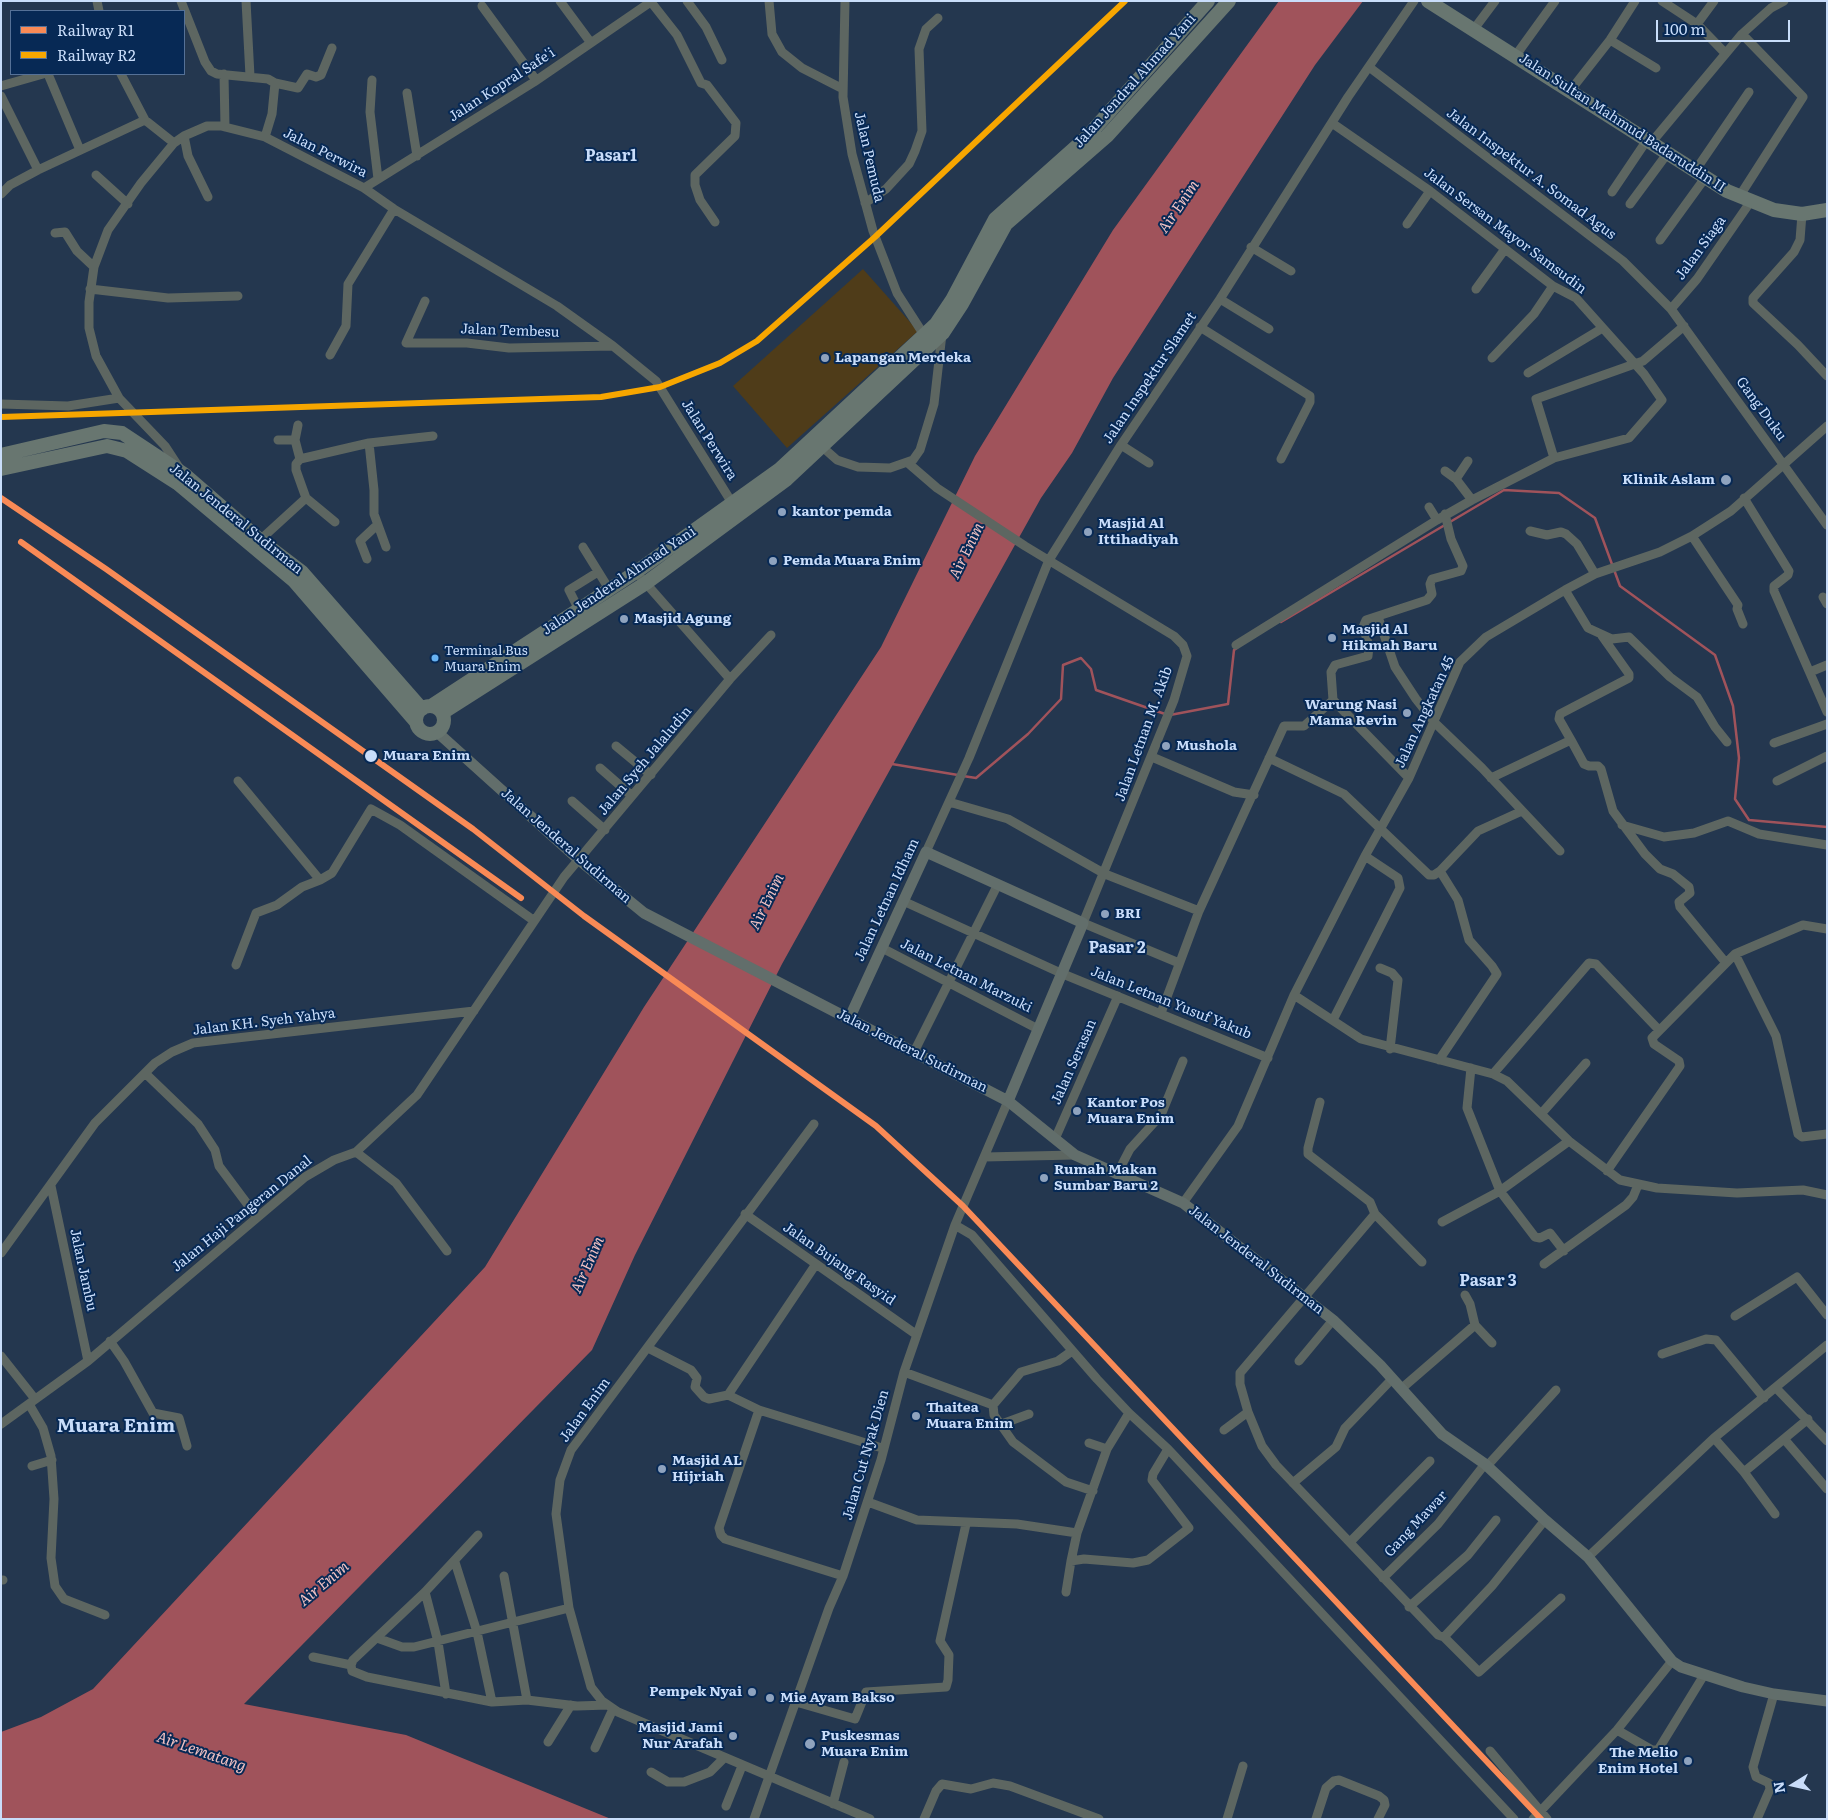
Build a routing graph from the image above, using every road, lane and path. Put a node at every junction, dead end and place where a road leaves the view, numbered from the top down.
1 (246, 1) edge
2 (560, 1) edge
3 (687, 1) edge
4 (769, 1) edge
5 (845, 1) edge
6 (1208, 1) edge
7 (1229, 1) edge
8 (1414, 1) edge
9 (1428, 1) edge
10 (1495, 1) edge
11 (1555, 1) edge
12 (1635, 1) edge
13 (1662, 1) edge
14 (1714, 1) edge
15 (1784, 1) edge
16 (650, 2) edge
17 (482, 6) dead end
18 (185, 11) edge
19 (938, 18) dead end
20 (1697, 24) junction
21 (1474, 29) junction
22 (1742, 34) junction
23 (1610, 40) junction
24 (591, 43) junction
25 (332, 48) dead end
26 (1725, 53) junction
27 (1516, 55) junction
28 (722, 60) dead end
29 (1369, 67) junction
30 (1656, 68) dead end
31 (224, 74) junction
32 (40, 75) edge
33 (48, 75) edge
34 (122, 75) edge
35 (250, 76) junction
36 (372, 80) dead end
37 (536, 80) junction
38 (275, 83) junction
39 (1, 86) edge
40 (843, 89) junction
41 (1570, 91) junction
42 (1749, 92) dead end
43 (407, 93) dead end
44 (1, 96) edge
45 (145, 120) junction
46 (1332, 123) junction
47 (226, 127) junction
48 (184, 136) junction
49 (265, 137) junction
50 (1649, 142) junction
51 (174, 143) junction
52 (80, 150) junction
53 (1667, 154) junction
54 (417, 156) junction
55 (38, 170) junction
56 (96, 175) dead end
57 (1700, 175) junction
58 (378, 179) junction
59 (364, 188) junction
60 (2, 190) edge
61 (1430, 191) junction
62 (1612, 192) dead end
63 (208, 197) dead end
64 (1745, 199) junction
65 (865, 203) junction
66 (128, 204) junction
67 (1630, 204) dead end
68 (394, 208) junction
69 (1827, 210) edge
70 (1802, 214) junction
71 (715, 222) dead end
72 (1407, 224) dead end
73 (55, 233) dead end
74 (1660, 240) dead end
75 (1251, 247) junction
76 (1505, 250) junction
77 (94, 267) junction
78 (1292, 271) dead end
79 (1553, 286) junction
80 (90, 288) junction
81 (1476, 289) dead end
82 (238, 296) dead end
83 (1220, 299) junction
84 (425, 301) dead end
85 (1672, 309) junction
86 (1684, 326) junction
87 (1200, 327) junction
88 (939, 328) junction
89 (1269, 329) dead end
90 (1601, 329) junction
91 (924, 335) junction
92 (613, 346) junction
93 (330, 355) dead end
94 (1492, 358) dead end
95 (1635, 363) junction
96 (1528, 373) dead end
97 (1827, 376) edge
98 (119, 398) junction
99 (1, 404) edge
100 (298, 425) dead end
101 (1826, 429) edge
102 (433, 436) dead end
103 (278, 440) dead end
104 (295, 440) junction
105 (818, 442) junction
106 (369, 443) junction
107 (1122, 445) junction
108 (1, 456) edge
109 (1554, 458) junction
110 (300, 459) junction
111 (1281, 460) dead end
112 (1468, 461) dead end
113 (908, 463) junction
114 (1149, 463) dead end
115 (1783, 463) junction
116 (1, 469) edge
117 (1445, 471) dead end
118 (180, 479) junction
119 (1456, 479) junction
120 (306, 498) junction
121 (1744, 498) junction
122 (1472, 500) junction
123 (1429, 507) dead end
124 (735, 508) junction
125 (1446, 516) junction
126 (1437, 520) junction
127 (335, 522) dead end
128 (1827, 525) edge
129 (376, 526) junction
130 (1530, 531) dead end
131 (1692, 536) junction
132 (260, 540) junction
133 (386, 547) dead end
134 (582, 547) dead end
135 (367, 559) dead end
136 (1049, 560) junction
137 (598, 572) junction
138 (636, 572) junction
139 (1595, 574) junction
140 (646, 583) junction
141 (609, 589) junction
142 (1565, 590) junction
143 (578, 608) junction
144 (1378, 617) junction
145 (1743, 624) dead end
146 (771, 635) dead end
147 (1602, 636) junction
148 (1236, 645) dead end
149 (1827, 665) edge
150 (1810, 672) junction
151 (730, 679) junction
152 (1333, 700) junction
153 (432, 709) junction
154 (1827, 712) edge
155 (416, 722) junction
156 (1435, 723) junction
157 (1827, 724) edge
158 (437, 732) junction
159 (1571, 740) junction
160 (1727, 742) dead end
161 (1774, 743) dead end
162 (616, 746) dead end
163 (1827, 756) edge
164 (1152, 758) junction
165 (1269, 758) junction
166 (600, 768) dead end
167 (651, 775) junction
168 (1409, 778) junction
169 (1491, 778) junction
170 (238, 781) dead end
171 (1777, 781) dead end
172 (953, 793) joint
173 (1254, 795) junction
174 (632, 796) junction
175 (572, 801) dead end
176 (948, 802) junction
177 (1522, 811) junction
178 (1622, 825) junction
179 (1381, 827) junction
180 (605, 830) junction
181 (1827, 845) edge
182 (1560, 850) dead end
183 (926, 852) junction
184 (1365, 856) junction
185 (578, 859) junction
186 (1440, 871) junction
187 (1105, 874) junction
188 (320, 880) junction
189 (998, 884) junction
190 (903, 901) junction
191 (1199, 911) junction
192 (533, 920) junction
193 (1083, 923) junction
194 (1827, 929) edge
195 (974, 932) junction
196 (882, 948) junction
197 (1735, 954) junction
198 (1179, 963) junction
199 (1726, 963) junction
200 (236, 965) dead end
201 (1380, 968) dead end
202 (1063, 974) junction
203 (949, 982) junction
204 (1294, 995) junction
205 (1118, 996) junction
206 (474, 1011) junction
207 (1161, 1013) junction
208 (850, 1019) junction
209 (1333, 1020) junction
210 (1038, 1029) junction
211 (1659, 1030) junction
212 (1390, 1049) junction
213 (914, 1052) junction
214 (1268, 1058) junction
215 (1439, 1060) junction
216 (1183, 1061) dead end
217 (1586, 1063) dead end
218 (1471, 1068) junction
219 (145, 1073) junction
220 (1493, 1074) junction
221 (1008, 1101) junction
222 (1320, 1102) dead end
223 (1541, 1114) junction
224 (814, 1124) dead end
225 (1827, 1134) edge
226 (1055, 1139) junction
227 (1569, 1141) junction
228 (356, 1152) junction
229 (1075, 1155) junction
230 (984, 1157) junction
231 (1607, 1171) junction
232 (1117, 1174) junction
233 (51, 1186) junction
234 (1638, 1186) junction
235 (1500, 1191) junction
236 (1827, 1195) edge
237 (1184, 1202) junction
238 (745, 1214) junction
239 (1375, 1214) junction
240 (257, 1217) junction
241 (1442, 1222) dead end
242 (955, 1225) junction
243 (447, 1251) dead end
244 (1564, 1251) junction
245 (1, 1252) edge
246 (1422, 1262) dead end
247 (816, 1264) junction
248 (1544, 1264) dead end
249 (1304, 1296) junction
250 (1465, 1296) dead end
251 (1827, 1315) edge
252 (1735, 1316) dead end
253 (1333, 1320) junction
254 (1475, 1325) junction
255 (917, 1335) junction
256 (110, 1341) junction
257 (1492, 1343) dead end
258 (1827, 1345) edge
259 (648, 1348) junction
260 (1072, 1351) junction
261 (1662, 1354) dead end
262 (1, 1356) edge
263 (88, 1361) junction
264 (1299, 1361) dead end
265 (904, 1372) junction
266 (1392, 1379) junction
267 (1776, 1388) junction
268 (1402, 1389) junction
269 (1556, 1390) dead end
270 (728, 1395) junction
271 (1764, 1398) junction
272 (32, 1402) junction
273 (993, 1405) junction
274 (759, 1410) junction
275 (1248, 1412) junction
276 (1129, 1413) junction
277 (1029, 1414) dead end
278 (1808, 1419) junction
279 (1, 1424) edge
280 (999, 1425) junction
281 (1224, 1430) dead end
282 (1714, 1438) junction
283 (1785, 1440) junction
284 (1827, 1441) edge
285 (1089, 1443) dead end
286 (187, 1446) dead end
287 (882, 1448) junction
288 (1107, 1449) junction
289 (1168, 1449) junction
290 (52, 1460) junction
291 (1430, 1461) dead end
292 (1486, 1465) junction
293 (32, 1466) dead end
294 (1744, 1472) junction
295 (1293, 1483) junction
296 (1827, 1489) edge
297 (1092, 1490) junction
298 (868, 1502) junction
299 (1775, 1514) dead end
300 (1496, 1520) dead end
301 (1545, 1520) junction
302 (966, 1524) junction
303 (1076, 1533) junction
304 (478, 1535) dead end
305 (1350, 1542) junction
306 (1588, 1556) junction
307 (1071, 1561) junction
308 (455, 1562) junction
309 (504, 1576) dead end
310 (843, 1576) junction
311 (1383, 1578) junction
312 (425, 1592) junction
313 (1066, 1592) dead end
314 (1561, 1598) dead end
315 (1410, 1606) junction
316 (569, 1608) junction
317 (105, 1615) dead end
318 (513, 1623) junction
319 (476, 1632) junction
320 (1444, 1637) junction
321 (377, 1638) junction
322 (438, 1642) junction
323 (313, 1657) dead end
324 (1672, 1661) junction
325 (351, 1665) junction
326 (1704, 1675) junction
327 (446, 1694) junction
328 (1774, 1694) junction
329 (527, 1700) junction
330 (1827, 1701) edge
331 (492, 1702) junction
332 (796, 1702) junction
333 (571, 1705) junction
334 (611, 1707) junction
335 (1617, 1730) junction
336 (548, 1742) dead end
337 (595, 1748) dead end
338 (1490, 1751) dead end
339 (724, 1758) junction
340 (844, 1762) dead end
341 (742, 1766) junction
342 (1243, 1766) dead end
343 (651, 1772) dead end
344 (768, 1778) junction
345 (833, 1804) junction
346 (726, 1806) dead end
347 (1540, 1811) junction
348 (858, 1817) edge
349 (754, 1819) edge
350 (870, 1819) edge
351 (924, 1819) edge
352 (1099, 1819) edge
353 (1227, 1819) edge
354 (1316, 1819) edge
355 (1378, 1819) edge
356 (1514, 1819) edge
357 (1533, 1819) edge
358 (1547, 1819) edge
359 (1757, 1819) edge

1 - 35 street
2 - 24 street
3 - 28 street
4 - 40 street
5 - 40 street, Jalan Pemuda
6 - 88 highway, Jalan Jendral Ahmad Yani
7 - 88 highway
8 - 29 street, Jalan Inspektur Slamet
9 - 21 highway, Jalan Sultan Mahmud Badaruddin II
10 - 21 street
11 - 27 street
12 - 23 street
13 - 20 street
14 - 20 street
15 - 22 street
16 - 24 street, Jalan Kopral Safe'i
16 - 71 street
17 - 37 street
18 - 31 street
19 - 65 street
20 - 26 street
21 - 27 highway, Jalan Sultan Mahmud Badaruddin II
22 - 26 street
22 - 64 street, Jalan Siaga
23 - 30 street
23 - 41 street
24 - 37 street, Jalan Kopral Safe'i
25 - 38 street
26 - 50 street
27 - 41 highway, Jalan Sultan Mahmud Badaruddin II
29 - 46 street, Jalan Inspektur Slamet
29 - 85 street, Jalan Inspektur A. Somad Agus
31 - 35 street
31 - 47 street
32 - 39 street
33 - 52 street
34 - 45 street
35 - 38 street
36 - 58 street
37 - 54 street, Jalan Kopral Safe'i
38 - 49 street
40 - 65 street, Jalan Pemuda
41 - 50 highway, Jalan Sultan Mahmud Badaruddin II
42 - 57 street
43 - 54 street
44 - 55 street
45 - 51 street
45 - 52 street
46 - 61 street, Jalan Sersan Mayor Samsudin
46 - 75 street, Jalan Inspektur Slamet
47 - 48 street, Jalan Perwira
47 - 49 street, Jalan Perwira
48 - 51 street, Jalan Perwira
48 - 63 street
49 - 59 street, Jalan Perwira
50 - 53 highway, Jalan Sultan Mahmud Badaruddin II
50 - 62 street
51 - 66 street, Jalan Perwira
52 - 55 street
53 - 57 highway, Jalan Sultan Mahmud Badaruddin II
53 - 67 street
54 - 58 street, Jalan Kopral Safe'i
55 - 60 street
56 - 66 street
57 - 64 highway, Jalan Sultan Mahmud Badaruddin II
57 - 74 street
58 - 59 street, Jalan Kopral Safe'i
59 - 68 street, Jalan Perwira
61 - 72 street
61 - 76 street, Jalan Sersan Mayor Samsudin
64 - 70 highway, Jalan Sultan Mahmud Badaruddin II
64 - 85 street, Jalan Siaga
65 - 91 street, Jalan Pemuda
66 - 77 street, Jalan Perwira
68 - 92 street, Jalan Perwira
68 - 93 street
69 - 70 highway, Jalan Sultan Mahmud Badaruddin II
70 - 97 street
73 - 77 street
75 - 78 street
75 - 83 street, Jalan Inspektur Slamet
76 - 79 street, Jalan Sersan Mayor Samsudin
76 - 81 street
77 - 80 street, Jalan Perwira
79 - 90 street, Jalan Sersan Mayor Samsudin
79 - 94 street
80 - 82 street
80 - 98 street, Jalan Perwira
83 - 87 street, Jalan Inspektur Slamet
83 - 89 street
84 - 92 street, Jalan Tembesu
85 - 86 street, Gang Duku
86 - 95 street
86 - 115 street, Gang Duku
87 - 107 street, Jalan Inspektur Slamet
87 - 111 street
88 - 91 highway
88 - 105 highway
88 - 113 street
90 - 95 street, Jalan Sersan Mayor Samsudin
90 - 96 street
91 - 105 highway
92 - 124 street, Jalan Perwira
95 - 109 street
95 - 109 street, Jalan Sersan Mayor Samsudin
98 - 99 street
98 - 118 street, Jalan Perwira
100 - 104 street
101 - 115 street, Jalan Angkatan 45
102 - 106 street
103 - 104 street
104 - 110 street
105 - 113 street
105 - 124 highway
106 - 110 street
106 - 129 street
107 - 114 street
107 - 136 street, Jalan Inspektur Slamet
108 - 118 highway, Jalan Jenderal Sudirman
109 - 122 street
110 - 120 street
112 - 119 street
113 - 136 street, Jalan Letnan M. Akib
115 - 121 street, Jalan Angkatan 45
115 - 128 street, Gang Duku
116 - 118 highway, Jalan Jenderal Sudirman
117 - 119 street
118 - 132 highway, Jalan Jenderal Sudirman
118 - 155 highway, Jalan Jenderal Sudirman
119 - 122 street
120 - 127 street
120 - 132 street
121 - 131 street, Jalan Angkatan 45
121 - 150 street
122 - 125 street
123 - 126 street
124 - 138 highway, Jalan Jenderal Ahmad Yani
124 - 140 highway, Jalan Jenderal Ahmad Yani
125 - 126 street
125 - 144 street
126 - 148 street
129 - 133 street
129 - 135 street
130 - 139 street
131 - 139 street, Jalan Angkatan 45
131 - 145 street
132 - 153 highway, Jalan Jenderal Sudirman
134 - 137 street
136 - 164 street, Jalan Letnan M. Akib
136 - 172 street, Jalan Inspektur Slamet
137 - 141 street
137 - 143 street
138 - 140 street
138 - 141 highway, Jalan Jenderal Ahmad Yani
139 - 142 street, Jalan Angkatan 45
140 - 151 street
140 - 153 highway, Jalan Jenderal Ahmad Yani
141 - 143 highway, Jalan Jenderal Ahmad Yani
142 - 147 street
142 - 156 street, Jalan Angkatan 45
143 - 153 highway, Jalan Jenderal Ahmad Yani
144 - 152 street
144 - 156 street
146 - 151 street, Jalan Syeh Jalaludin
147 - 159 street
147 - 160 street
149 - 150 street
150 - 154 street
151 - 167 street, Jalan Syeh Jalaludin
152 - 165 street
152 - 168 street
153 - 155 highway
153 - 158 highway
155 - 158 highway
156 - 168 street, Jalan Angkatan 45
156 - 169 street
157 - 161 street
158 - 185 main road, Jalan Jenderal Sudirman
159 - 169 street
159 - 178 street
162 - 167 street
163 - 171 street
164 - 173 street
164 - 187 street, Jalan Letnan M. Akib
165 - 173 street
165 - 179 street
166 - 174 street
167 - 174 street, Jalan Syeh Jalaludin
168 - 179 street, Jalan Angkatan 45
169 - 177 street
170 - 188 street
172 - 176 street, Jalan Letnan Idham
173 - 191 street
174 - 180 street, Jalan Syeh Jalaludin
175 - 180 street
176 - 183 street, Jalan Letnan Idham
176 - 187 street
177 - 182 street
177 - 186 street
178 - 181 street
178 - 199 street
179 - 184 street, Jalan Angkatan 45
179 - 186 street
180 - 185 street, Jalan Syeh Jalaludin
183 - 189 main road
183 - 190 main road, Jalan Letnan Idham
184 - 204 street, Jalan Angkatan 45
184 - 209 street
185 - 192 street, Jalan Haji Pangeran Danal
185 - 208 main road, Jalan Jenderal Sudirman
186 - 215 street
187 - 191 street
187 - 193 street, Jalan Letnan M. Akib
188 - 192 street
188 - 200 street
189 - 193 main road
189 - 195 street
190 - 195 street
190 - 196 main road, Jalan Letnan Idham
191 - 198 street
192 - 206 street, Jalan Haji Pangeran Danal
193 - 198 street
193 - 202 main road
194 - 197 street
195 - 202 street
195 - 203 street
196 - 203 street, Jalan Letnan Marzuki
196 - 208 main road, Jalan Letnan Idham
197 - 199 street
197 - 225 street
198 - 207 street
199 - 211 street
201 - 212 street
202 - 205 street, Jalan Letnan Yusuf Yakub
202 - 210 main road
203 - 210 street, Jalan Letnan Marzuki
203 - 213 street
204 - 209 street
204 - 214 street, Jalan Angkatan 45
205 - 207 street, Jalan Letnan Yusuf Yakub
205 - 226 street, Jalan Serasan
206 - 219 street, Jalan KH. Syeh Yahya
206 - 228 street, Jalan Haji Pangeran Danal
207 - 214 street, Jalan Letnan Yusuf Yakub
208 - 213 main road, Jalan Jenderal Sudirman
209 - 212 street
210 - 221 main road
211 - 220 street
211 - 231 street
212 - 215 street
213 - 221 main road, Jalan Jenderal Sudirman
214 - 237 street, Jalan Angkatan 45
215 - 218 street
216 - 232 street
217 - 223 street
218 - 220 street
218 - 235 street
219 - 233 street, Jalan KH. Syeh Yahya
219 - 240 street
220 - 223 street
221 - 226 main road, Jalan Jenderal Sudirman
221 - 230 street, Jalan Cut Nyak Dien
222 - 239 street
223 - 227 street
224 - 238 street, Jalan Enim
226 - 229 main road, Jalan Jenderal Sudirman
227 - 231 street
227 - 235 street
228 - 240 street, Jalan Haji Pangeran Danal
228 - 243 street
229 - 230 street
229 - 232 main road, Jalan Jenderal Sudirman
230 - 242 street, Jalan Cut Nyak Dien
231 - 234 street
232 - 237 main road, Jalan Jenderal Sudirman
233 - 245 street, Jalan KH. Syeh Yahya
233 - 263 street, Jalan Jambu
234 - 236 street
234 - 244 street
235 - 241 street
235 - 244 street
237 - 249 main road, Jalan Jenderal Sudirman
238 - 247 street, Jalan Bujang Rasyid
238 - 259 street, Jalan Enim
239 - 246 street
239 - 249 street
240 - 256 street, Jalan Haji Pangeran Danal
242 - 255 street, Jalan Cut Nyak Dien
242 - 260 street
244 - 248 street
247 - 255 street, Jalan Bujang Rasyid
247 - 270 street
249 - 253 main road, Jalan Jenderal Sudirman
249 - 275 street
250 - 254 street
251 - 252 street
253 - 264 street
253 - 266 main road, Jalan Jenderal Sudirman
254 - 257 street
254 - 268 street
255 - 265 street, Jalan Cut Nyak Dien
256 - 263 street, Jalan Haji Pangeran Danal
256 - 286 street
258 - 267 street
259 - 270 street
259 - 316 street, Jalan Enim
260 - 273 street
260 - 276 street
261 - 271 street
262 - 272 street
263 - 272 street, Jalan Haji Pangeran Danal
265 - 273 street
265 - 287 street, Jalan Cut Nyak Dien
266 - 268 main road, Jalan Jenderal Sudirman
266 - 295 street
267 - 271 street
267 - 278 street
268 - 292 main road, Jalan Jenderal Sudirman
269 - 292 street, Gang Mawar
270 - 274 street
271 - 282 street
272 - 279 street, Jalan Haji Pangeran Danal
272 - 290 street
273 - 280 street
274 - 287 street
274 - 310 street
275 - 281 street
275 - 295 street
276 - 288 street
276 - 289 street
277 - 280 street
278 - 283 street
278 - 284 street
280 - 297 street
282 - 294 street
282 - 306 street
283 - 294 street
283 - 296 street
285 - 288 street
287 - 298 street, Jalan Cut Nyak Dien
288 - 297 street
289 - 307 street
289 - 356 street
290 - 293 street
290 - 317 street
291 - 305 street
292 - 301 main road, Jalan Jenderal Sudirman
292 - 311 street, Gang Mawar
294 - 299 street
295 - 305 street
297 - 303 street
298 - 302 street
298 - 310 street, Jalan Cut Nyak Dien
300 - 315 street
301 - 306 main road, Jalan Jenderal Sudirman
301 - 320 street
302 - 303 street
302 - 332 street
303 - 307 street
304 - 308 street
305 - 311 street
306 - 324 main road, Jalan Jenderal Sudirman
307 - 313 street
308 - 312 street
308 - 319 street
309 - 318 street
310 - 332 street, Jalan Cut Nyak Dien
311 - 315 street
312 - 321 street
312 - 322 street
314 - 320 street
315 - 320 street
316 - 318 street
316 - 334 street, Jalan Enim
318 - 319 street
318 - 329 street
319 - 322 street
319 - 331 street
321 - 322 street
321 - 325 street
322 - 327 street
323 - 325 street
324 - 326 main road, Jalan Jenderal Sudirman
324 - 335 street
325 - 327 street
326 - 328 main road, Jalan Jenderal Sudirman
326 - 335 street
327 - 331 street
328 - 330 main road, Jalan Jenderal Sudirman
328 - 359 street
329 - 331 street
329 - 333 street
332 - 344 street, Jalan Cut Nyak Dien
333 - 334 street
333 - 336 street
334 - 337 street
334 - 339 street, Jalan Enim
335 - 347 street
338 - 347 street
339 - 341 street, Jalan Enim
339 - 343 street
340 - 345 street
341 - 344 street, Jalan Enim
341 - 346 street
342 - 353 street
344 - 345 street, Jalan Enim
344 - 349 street, Jalan Cut Nyak Dien
345 - 348 street, Jalan Enim
347 - 357 street
347 - 358 street
348 - 350 street, Jalan Enim
351 - 352 street
354 - 355 street

